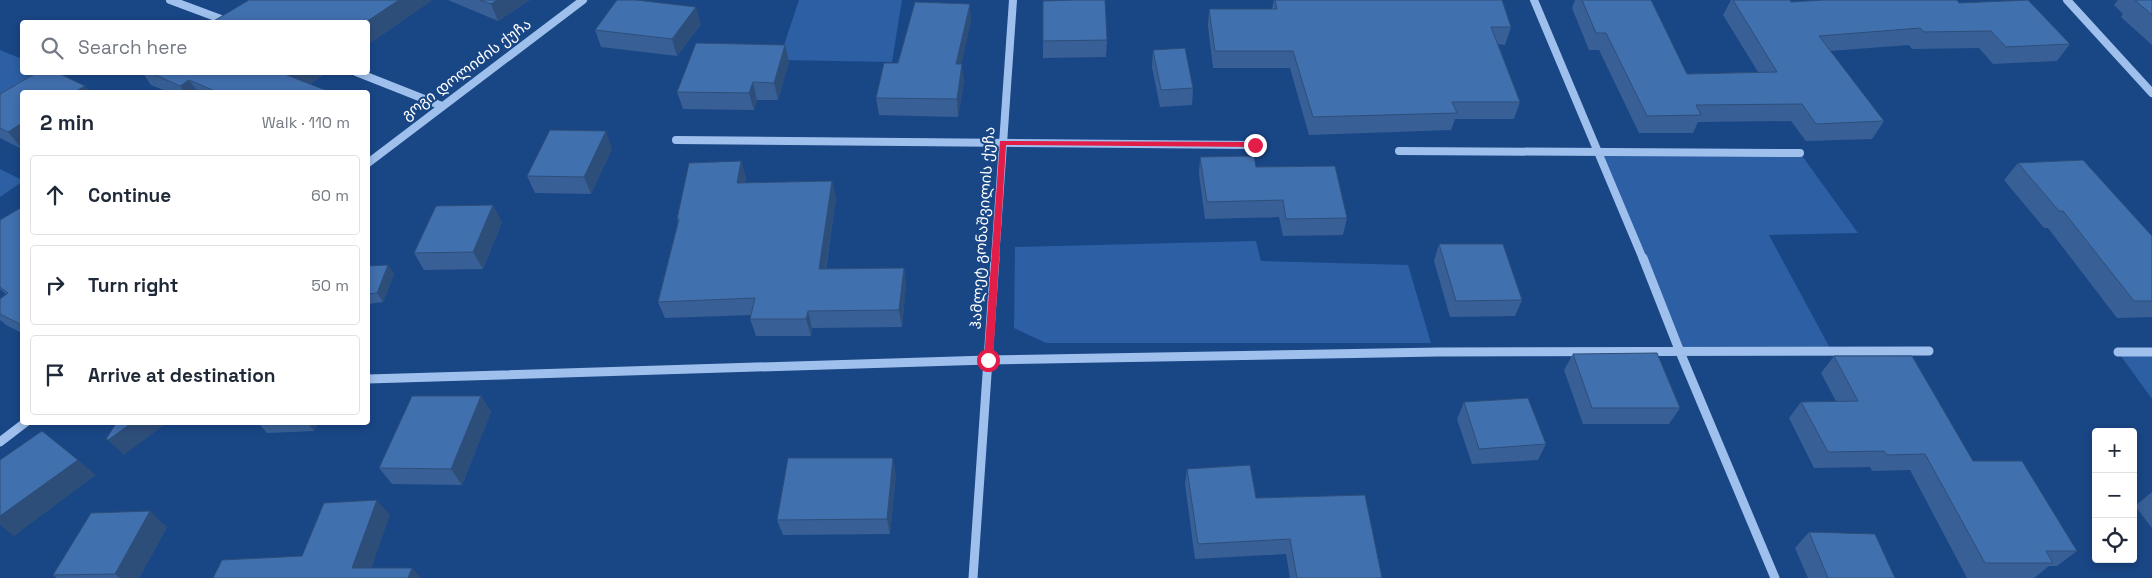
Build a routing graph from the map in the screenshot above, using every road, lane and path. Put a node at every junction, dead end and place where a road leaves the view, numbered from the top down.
1 (170, 0) edge
2 (583, 0) edge
3 (1013, 0) edge
4 (1534, 0) edge
5 (2068, 0) edge
6 (224, 20) edge
7 (364, 75) edge
8 (2152, 93) edge
9 (442, 106) junction
10 (676, 140) dead end
11 (1003, 142) junction
12 (1255, 145) dead end
13 (1399, 151) dead end
14 (1598, 152) junction
15 (1800, 153) dead end
16 (370, 160) edge
17 (1929, 351) dead end
18 (1680, 352) junction
19 (2118, 352) dead end
20 (2152, 352) edge
21 (988, 360) junction
22 (370, 379) edge
23 (22, 425) edge
24 (0, 442) edge
25 (973, 578) edge
26 (1775, 578) edge

1 - 6 street
2 - 9 street, გოგი დოლიძის ქუჩა
3 - 11 street, ჰამლეტ გონაშვილის ქუჩა
4 - 14 street
5 - 8 street
7 - 9 street
9 - 16 street, გოგი დოლიძის ქუჩა
10 - 11 street
11 - 12 street
11 - 21 street, ჰამლეტ გონაშვილის ქუჩა
13 - 14 street
14 - 15 street
14 - 18 street
17 - 18 street
18 - 21 street
18 - 26 street
19 - 20 street
21 - 22 street
21 - 25 street, ჰამლეტ გონაშვილის ქუჩა
23 - 24 street

